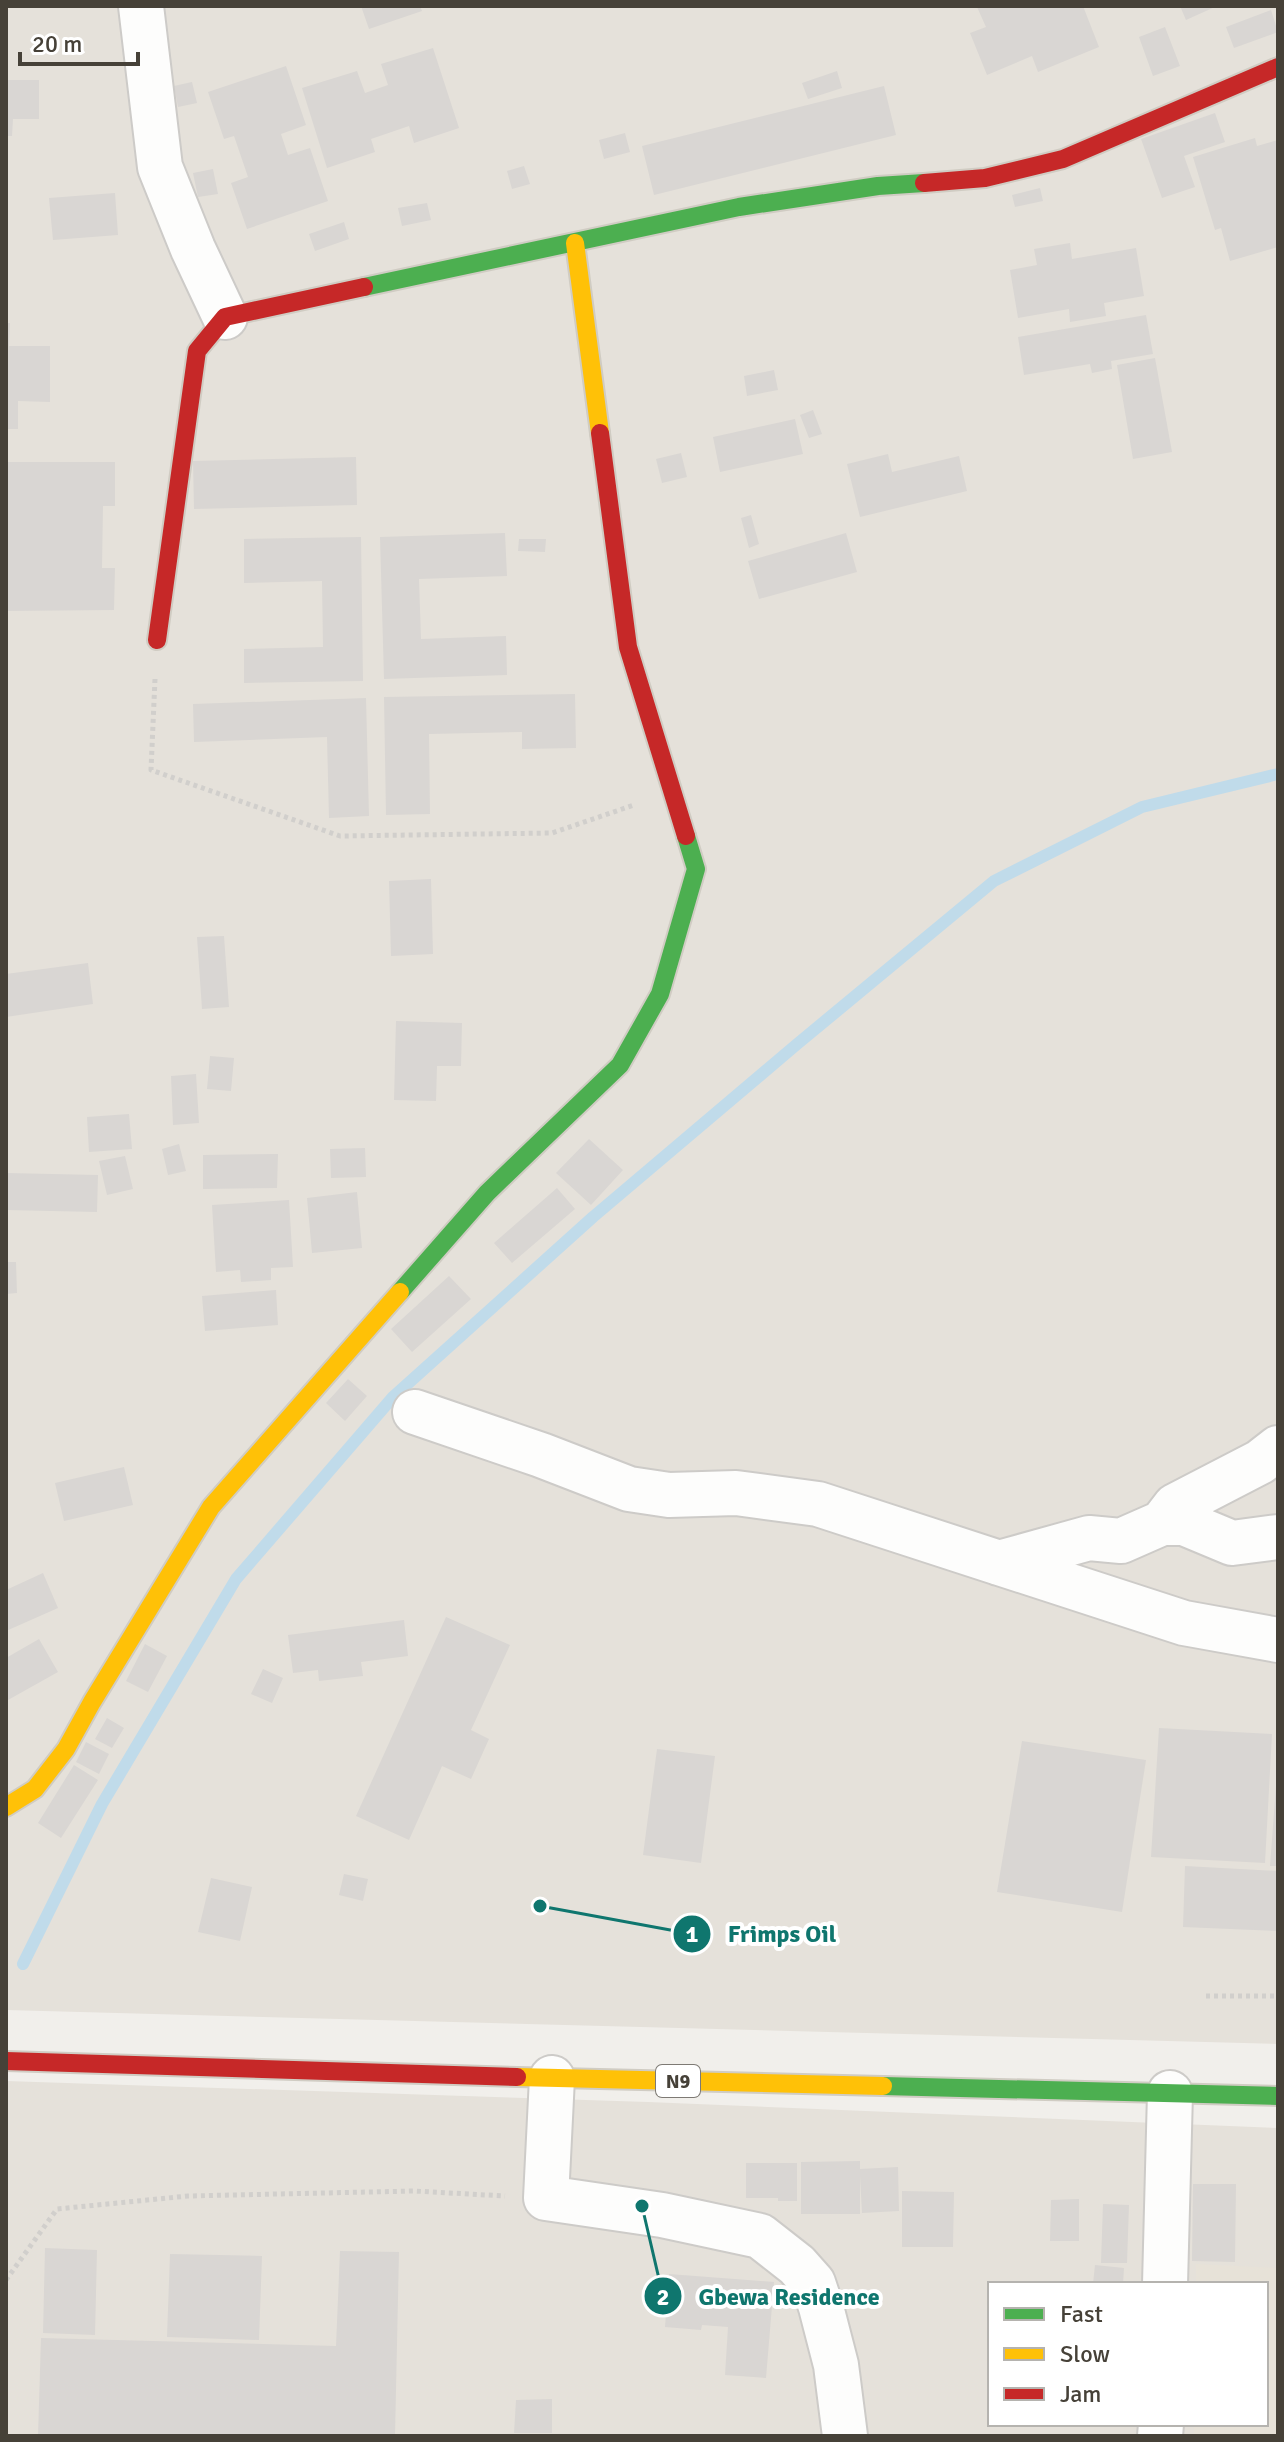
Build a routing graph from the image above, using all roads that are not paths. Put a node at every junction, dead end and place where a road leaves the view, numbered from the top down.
1 (141, 6) edge
2 (1278, 67) edge
3 (575, 243) junction
4 (225, 317) junction
5 (157, 640) road end
6 (415, 1412) dead end
7 (1278, 1448) edge
8 (1162, 1523) junction
9 (1278, 1537) edge
10 (999, 1563) junction
11 (1278, 1640) edge
12 (6, 1807) edge
13 (6, 2061) edge
14 (552, 2078) junction
15 (1170, 2093) junction
16 (1278, 2096) edge
17 (1165, 2282) edge
18 (845, 2436) edge

1 - 4 street
2 - 3 main road
3 - 4 main road
3 - 12 main road
4 - 5 main road
6 - 10 street
7 - 8 street
8 - 9 street
8 - 10 street
10 - 11 street
13 - 14 main road, N9
14 - 15 main road, N9
14 - 18 street
15 - 16 main road, N9
15 - 17 street

